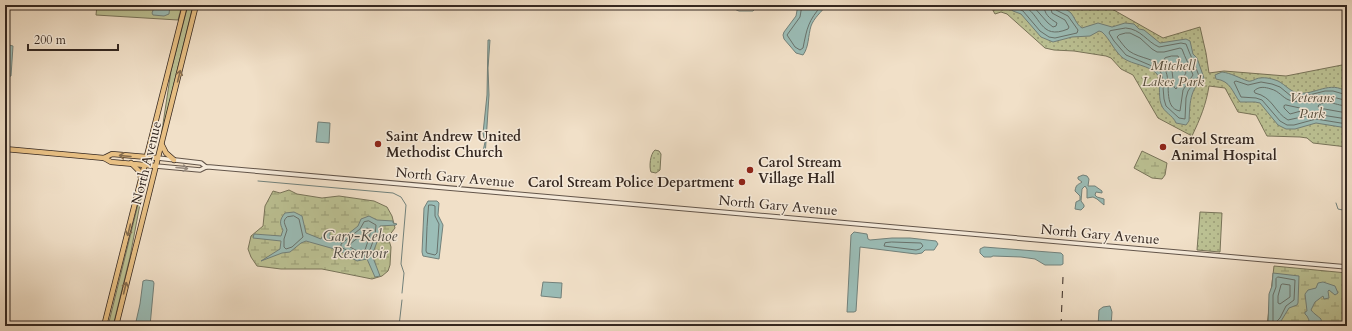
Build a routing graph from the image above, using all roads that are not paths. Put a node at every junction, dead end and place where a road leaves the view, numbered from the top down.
1 (185, 5) edge
2 (196, 5) edge
3 (162, 144) junction
4 (5, 149) edge
5 (147, 157) junction
6 (104, 158) junction
7 (158, 158) junction
8 (174, 160) junction
9 (131, 163) junction
10 (145, 165) junction
11 (156, 166) junction
12 (206, 167) junction
13 (142, 179) junction
14 (1347, 267) edge
15 (104, 326) edge
16 (116, 326) edge

1 - 5 main road, North Avenue
3 -> 2 main road, North Avenue
3 - 7 main road, North Avenue
3 - 8 main road
4 - 6 main road
5 -> 6 main road
5 - 7 main road
5 - 10 main road, North Avenue
6 - 9 main road, North Gary Avenue
7 - 8 street, North Gary Avenue
7 - 11 main road, North Avenue
8 - 12 street, North Gary Avenue
9 - 10 main road, North Gary Avenue
9 - 13 main road
10 - 11 main road, North Gary Avenue
10 - 13 main road, North Avenue
11 -> 12 street, North Gary Avenue
16 -> 11 main road, North Avenue
12 - 14 street, North Gary Avenue
13 -> 15 main road, North Avenue

